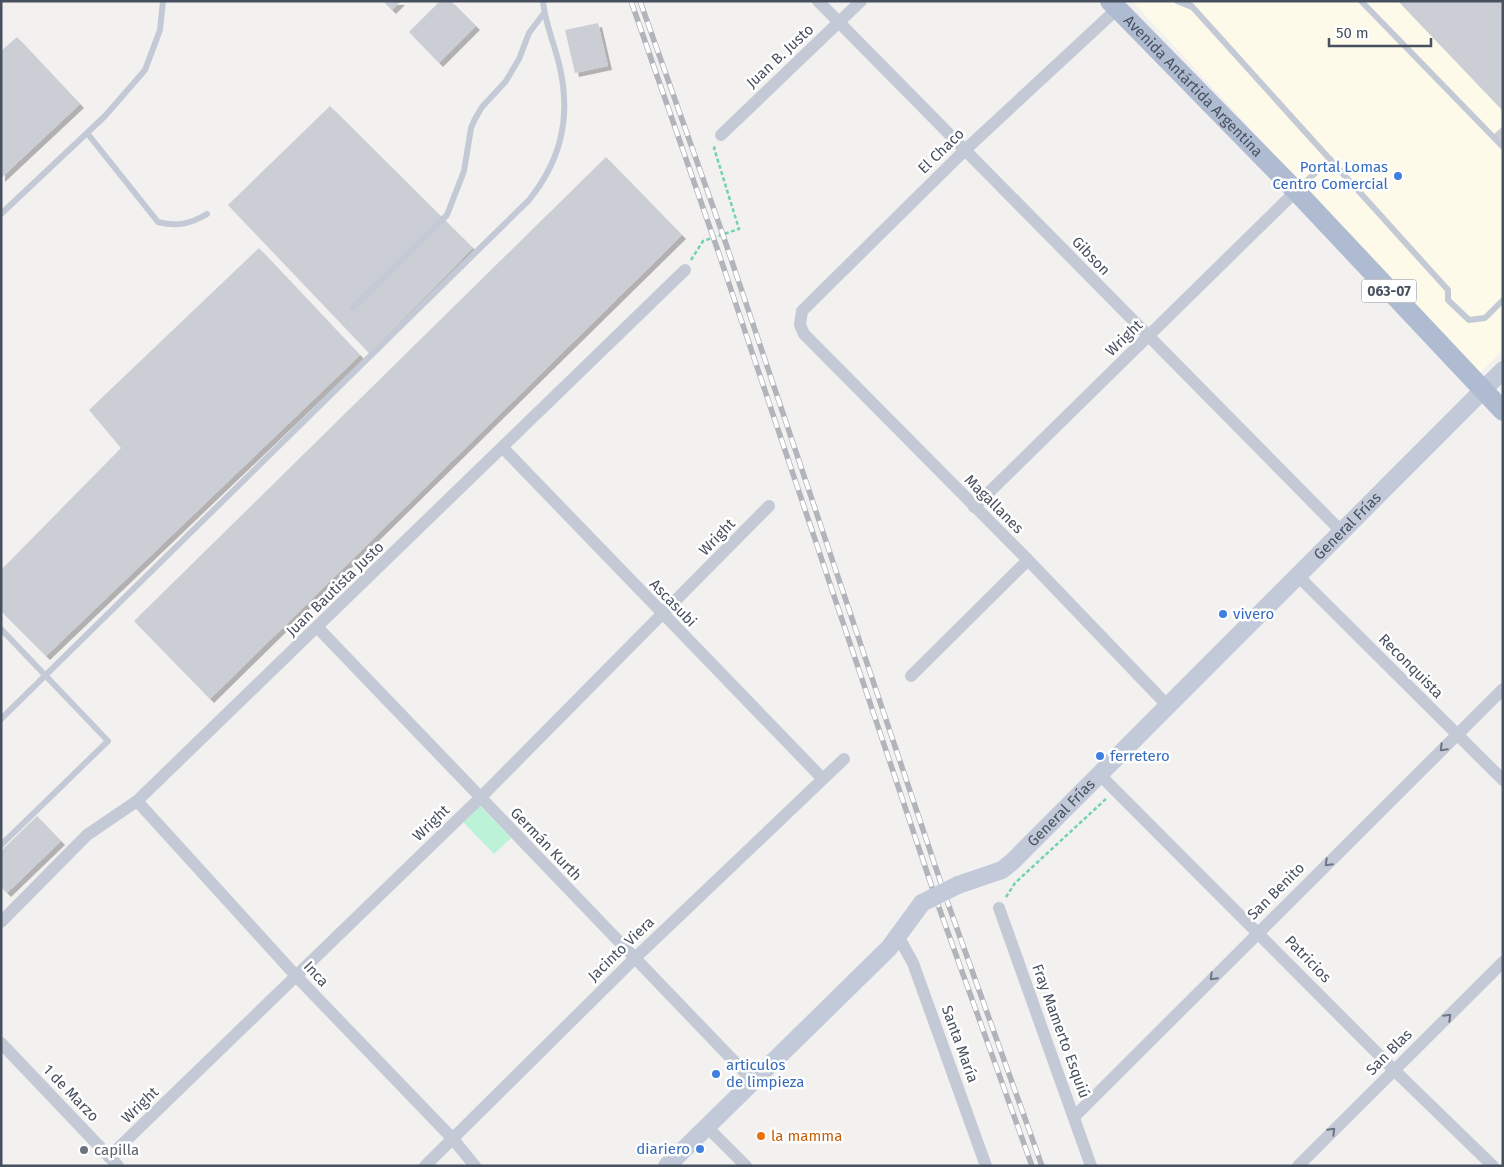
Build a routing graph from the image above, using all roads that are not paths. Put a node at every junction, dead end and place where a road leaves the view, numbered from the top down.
1 (163, 1) edge
2 (543, 1) edge
3 (818, 1) edge
4 (861, 1) edge
5 (1177, 1) edge
6 (1187, 1) edge
7 (1361, 1) edge
8 (1114, 5) edge
9 (1193, 7) junction
10 (544, 13) junction
11 (840, 22) junction
12 (88, 133) junction
13 (721, 135) road end
14 (1503, 147) edge
15 (965, 150) junction
16 (1330, 160) junction
17 (1296, 191) junction
18 (1, 214) edge
19 (207, 214) dead end
20 (685, 270) road end
21 (1503, 300) edge
22 (352, 308) dead end
23 (800, 325) joint
24 (1148, 338) junction
25 (1503, 370) edge
26 (1482, 390) junction
27 (1503, 411) edge
28 (503, 448) junction
29 (769, 506) dead end
30 (974, 507) junction
31 (1341, 531) junction
32 (1028, 560) junction
33 (1297, 575) junction
34 (662, 616) junction
35 (318, 628) junction
36 (1, 629) edge
37 (911, 676) dead end
38 (46, 677) junction
39 (1503, 689) edge
40 (1167, 705) junction
41 (1, 719) edge
42 (1457, 735) junction
43 (844, 759) dead end
44 (1100, 775) junction
45 (822, 778) junction
46 (1503, 780) edge
47 (480, 798) junction
48 (137, 801) junction
49 (1, 845) edge
50 (999, 908) road end
51 (1, 922) edge
52 (1258, 932) junction
53 (898, 936) junction
54 (634, 959) junction
55 (1503, 962) edge
56 (297, 977) junction
57 (1, 1043) edge
58 (1394, 1070) junction
59 (753, 1081) junction
60 (1074, 1117) junction
61 (707, 1127) junction
62 (452, 1139) junction
63 (113, 1161) edge
64 (425, 1166) edge
65 (475, 1166) edge
66 (667, 1166) edge
67 (746, 1166) edge
68 (986, 1166) edge
69 (1090, 1166) edge
70 (1298, 1166) edge
71 (1493, 1166) edge

1 - 12 lane
2 - 10 lane
3 - 11 street, Gibson
4 - 11 street, Juan B. Justo
5 - 9 lane
6 - 9 lane
7 - 14 lane
8 - 15 street, El Chaco
8 - 17 main road, Avenida Antártida Argentina / 063-07
9 - 16 lane
10 - 22 lane
10 - 38 lane
11 - 13 street, Juan B. Justo
11 - 15 street, Gibson
12 - 18 lane
12 - 19 lane
15 - 23 street, El Chaco
15 - 24 street, Gibson
16 - 17 lane
16 - 21 lane
17 - 24 street, Wright
17 - 26 main road, Avenida Antártida Argentina / 063-07
20 - 28 street, Juan Bautista Justo
23 - 30 street, Magallanes
24 - 30 street, Wright
24 - 31 street, Gibson
25 - 26 main road, General Frías
26 - 27 main road, Avenida Antártida Argentina / 063-07
26 - 31 main road, General Frías
28 - 34 street, Ascasubi
28 - 35 street, Juan Bautista Justo
29 - 34 street, Wright
30 - 32 street, Magallanes
31 - 33 main road, General Frías
32 - 37 street
32 - 40 street, Magallanes
33 - 40 main road, General Frías
33 - 42 street, Reconquista
34 - 45 street, Ascasubi
34 - 47 street, Wright
35 - 47 street, Germán Kurth
35 - 48 street, Juan Bautista Justo
36 - 38 lane
38 - 41 lane
38 - 49 lane
39 - 42 street, San Benito
40 - 44 main road, General Frías
42 - 46 street, Reconquista
42 -> 52 street, San Benito
43 - 45 street, Jacinto Viera
44 - 52 street, Patricios
44 - 53 main road, General Frías, bridge
45 - 54 street, Jacinto Viera
47 - 54 street, Germán Kurth
47 - 56 street, Wright
48 - 51 street, Juan Bautista Justo
48 - 56 street, Inca
50 - 60 street, Fray Mamerto Esquiú
52 - 58 street, Patricios
52 -> 60 street, San Benito
53 - 59 main road, General Frías
53 - 68 street, Santa María
54 - 59 street, Germán Kurth
54 - 62 street, Jacinto Viera
58 -> 55 street, San Blas
56 - 62 street, Inca
56 - 63 street, Wright
57 - 63 street, 1 de Marzo
70 -> 58 street, San Blas
58 - 71 street, Patricios
59 - 61 main road, General Frías
60 - 69 street, Fray Mamerto Esquiú
61 - 66 main road, General Frías
61 - 67 street
62 - 64 street, Jacinto Viera
62 - 65 street, Inca

